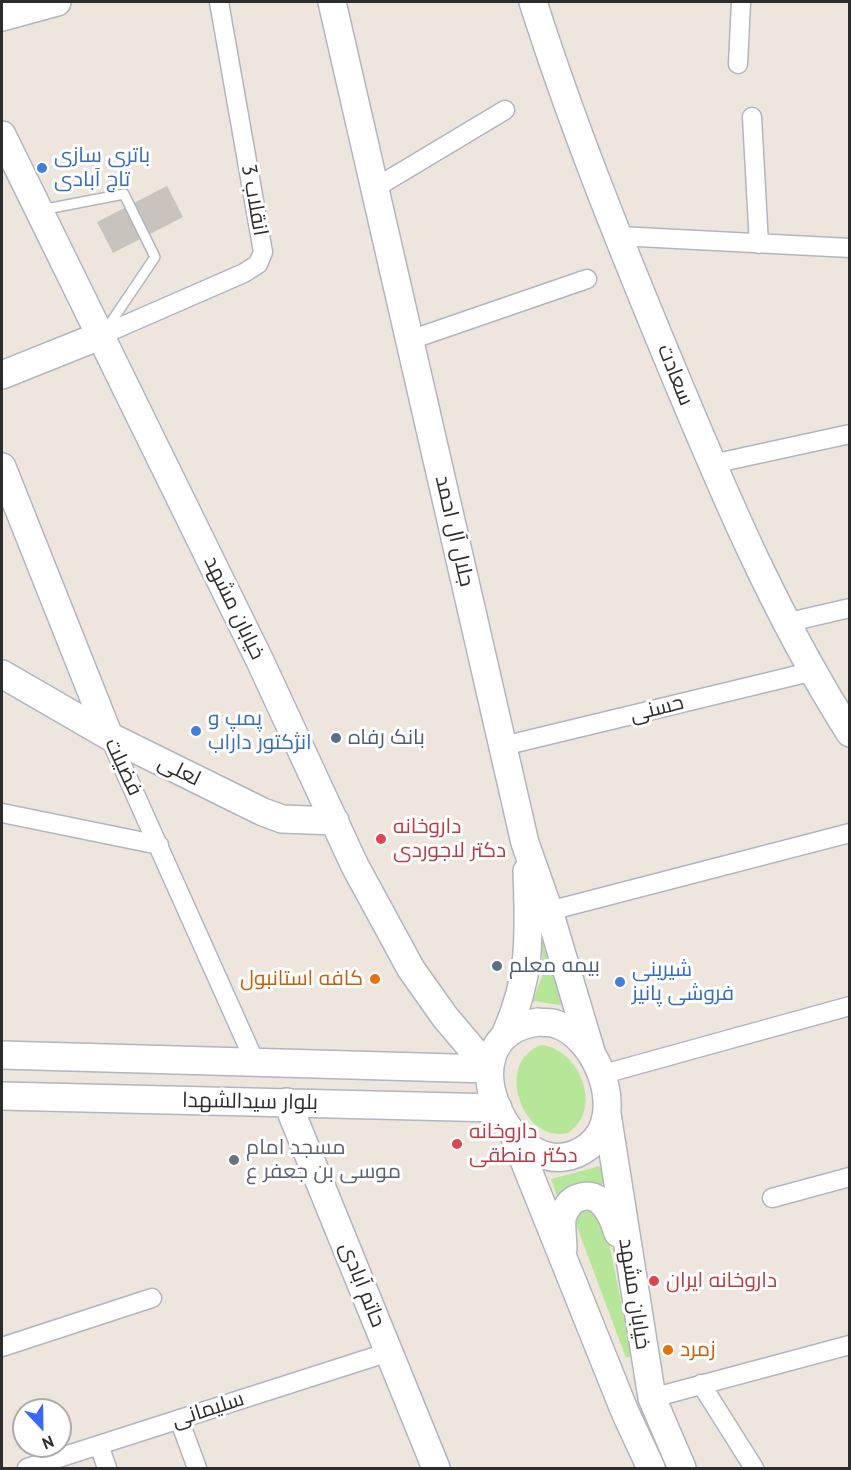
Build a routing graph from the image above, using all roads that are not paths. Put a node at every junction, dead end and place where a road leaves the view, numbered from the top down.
1 (57, 2) edge
2 (219, 2) edge
3 (332, 2) edge
4 (533, 2) edge
5 (741, 2) edge
6 (2, 17) edge
7 (738, 64) dead end
8 (505, 110) dead end
9 (752, 117) dead end
10 (2, 135) edge
11 (375, 188) junction
12 (41, 210) junction
13 (619, 236) junction
14 (759, 244) junction
15 (849, 248) edge
16 (586, 279) dead end
17 (102, 335) junction
18 (410, 340) junction
19 (2, 375) edge
20 (849, 434) edge
21 (711, 464) junction
22 (2, 467) edge
23 (849, 608) edge
24 (785, 623) junction
25 (810, 672) junction
26 (2, 674) edge
27 (849, 733) edge
28 (109, 736) junction
29 (503, 746) junction
30 (2, 813) edge
31 (334, 821) junction
32 (849, 833) edge
33 (525, 843) junction
34 (159, 845) junction
35 (549, 911) junction
36 (849, 1006) edge
37 (506, 1033) junction
38 (2, 1055) edge
39 (255, 1062) junction
40 (596, 1065) junction
41 (387, 1066) junction
42 (489, 1069) junction
43 (2, 1096) edge
44 (287, 1102) junction
45 (386, 1105) junction
46 (498, 1108) junction
47 (607, 1114) junction
48 (513, 1134) junction
49 (849, 1177) edge
50 (772, 1198) dead end
51 (564, 1256) junction
52 (630, 1274) junction
53 (152, 1298) dead end
54 (849, 1345) edge
55 (2, 1347) edge
56 (389, 1352) junction
57 (701, 1384) junction
58 (652, 1398) junction
59 (179, 1419) junction
60 (99, 1445) junction
61 (27, 1468) edge
62 (107, 1468) edge
63 (197, 1468) edge
64 (436, 1468) edge
65 (651, 1468) edge
66 (682, 1468) edge
67 (754, 1468) edge

1 - 6 main road
2 - 17 street, انقلاب 3
3 - 11 main road, جلال آل احمد
4 - 13 main road, سعادت
5 - 7 street
8 - 11 street
9 - 14 street
10 - 12 main road, خیابان مشهد
11 - 18 main road, جلال آل احمد
12 - 17 main road, خیابان مشهد
12 - 17 lane
13 - 14 street
13 - 21 main road, سعادت
14 - 15 street
16 - 18 street
17 - 19 main road
17 - 31 main road, خیابان مشهد
18 - 29 main road, جلال آل احمد
20 - 21 street
21 - 24 main road, سعادت
22 - 28 main road, فضیلت
23 - 24 street
24 - 25 main road, سعادت
25 - 27 main road, سعادت
25 - 29 street, حسنی
26 - 28 main road, لعلی
28 - 31 main road, لعلی
28 - 34 street, فضیلت
29 - 33 main road, جلال آل احمد
30 - 34 street
31 - 42 main road, خیابان مشهد
32 - 35 street
33 - 35 main road, جلال آل احمد
33 - 37 main road
34 - 39 street, فضیلت
35 - 40 main road, جلال آل احمد
36 - 40 street
37 - 40 main road
37 - 42 main road
38 - 39 main road, بلوار سیدالشهدا
39 - 41 main road, بلوار سیدالشهدا
40 - 47 main road
41 - 42 main road, بلوار سیدالشهدا
41 - 45 main road
42 - 46 main road
43 - 44 main road, بلوار سیدالشهدا
44 - 45 main road, بلوار سیدالشهدا
44 - 56 main road, حاتم آبادی
45 - 46 main road, بلوار سیدالشهدا
46 - 48 main road
47 - 48 main road
47 - 52 main road, خیابان مشهد
48 - 51 main road, خیابان مشهد
49 - 50 street
51 - 52 main road
51 - 65 main road, خیابان مشهد
52 - 58 main road, خیابان مشهد
53 - 55 street
54 - 57 street
56 - 59 street, سلیمانی
56 - 64 main road, حاتم آبادی
57 - 58 street
57 - 67 street
58 - 66 main road, خیابان مشهد
59 - 60 street, سلیمانی
59 - 63 street
60 - 61 street, سلیمانی
60 - 62 street

